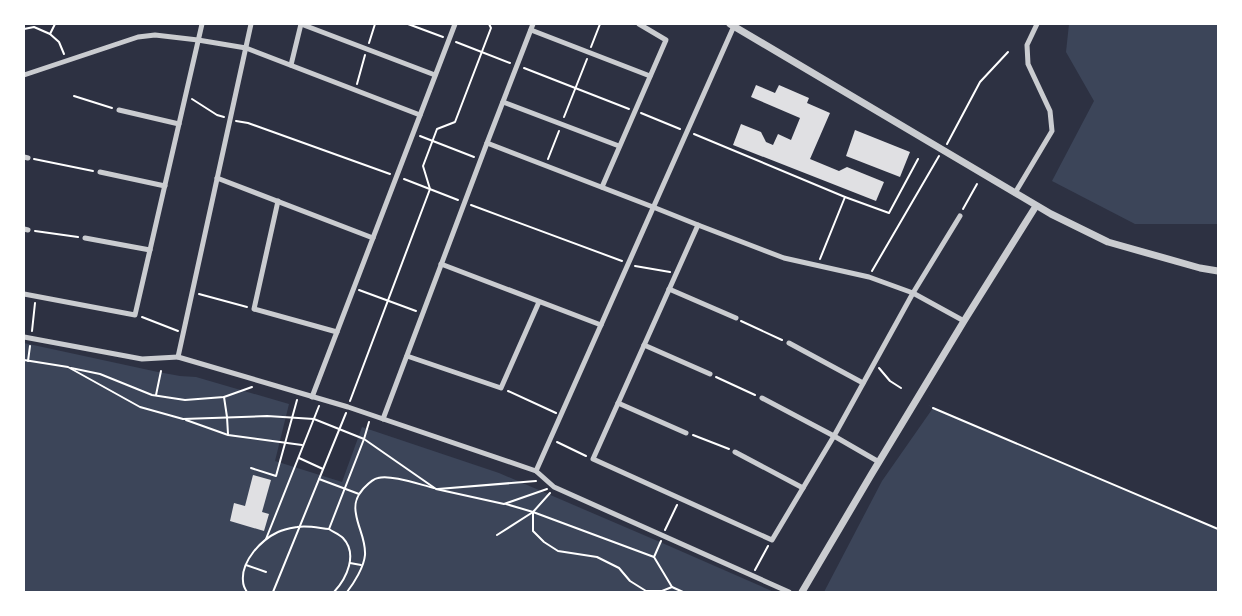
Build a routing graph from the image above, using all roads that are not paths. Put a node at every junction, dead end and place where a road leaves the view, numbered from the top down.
1 (202, 24) edge
2 (251, 24) edge
3 (301, 24) edge
4 (454, 24) edge
5 (639, 24) edge
6 (1037, 24) edge
7 (732, 25) edge
8 (532, 27) edge
9 (198, 40) junction
10 (246, 48) junction
11 (291, 65) junction
12 (24, 75) edge
13 (435, 75) junction
14 (650, 76) junction
15 (503, 102) junction
16 (119, 110) road end
17 (420, 116) junction
18 (179, 124) junction
19 (487, 143) junction
20 (620, 146) junction
21 (100, 172) road end
22 (217, 178) junction
23 (165, 186) junction
24 (602, 187) junction
25 (1015, 193) junction
26 (278, 201) junction
27 (1036, 206) junction
28 (653, 207) junction
29 (960, 216) road end
30 (698, 225) junction
31 (85, 238) road end
32 (373, 238) junction
33 (150, 250) junction
34 (441, 264) junction
35 (1218, 271) edge
36 (669, 289) junction
37 (913, 292) junction
38 (24, 294) edge
39 (539, 302) junction
40 (736, 318) road end
41 (964, 322) junction
42 (601, 325) junction
43 (337, 332) junction
44 (24, 337) edge
45 (789, 343) road end
46 (644, 345) junction
47 (407, 356) junction
48 (178, 357) junction
49 (710, 374) road end
50 (863, 383) junction
51 (312, 397) junction
52 (762, 398) road end
53 (618, 404) junction
54 (383, 419) junction
55 (686, 432) road end
56 (834, 436) junction
57 (736, 452) road end
58 (879, 462) junction
59 (536, 470) junction
60 (803, 488) junction
61 (789, 592) edge
62 (802, 592) edge

1 - 9 street
2 - 10 street
3 - 11 street
3 - 13 street
4 - 13 street
5 - 14 street
6 - 25 street
7 - 25 street
7 - 28 street
8 - 14 street
8 - 15 street
9 - 10 street
9 - 12 street
9 - 18 street
10 - 11 street
10 - 22 street
11 - 17 street
13 - 17 street
14 - 20 street
15 - 19 street
15 - 20 street
16 - 18 street
17 - 32 street
18 - 23 street
19 - 24 street
19 - 34 street
20 - 24 street
21 - 23 street
22 - 26 street
22 - 48 street
23 - 33 street
24 - 28 street
25 - 27 street
26 - 32 street
26 - 43 street
27 - 35 street
27 - 41 street
28 - 30 street
28 - 42 street
29 - 37 street
30 - 36 street
30 - 37 street
31 - 33 street
32 - 43 street
33 - 38 street
34 - 39 street
34 - 47 street
36 - 40 street
36 - 46 street
37 - 41 street
37 - 50 street
39 - 42 street
39 - 47 street
41 - 58 street
42 - 59 street
43 - 51 street
44 - 48 street
45 - 50 street
46 - 49 street
46 - 53 street
47 - 54 street
48 - 51 street
50 - 56 street
51 - 54 street
52 - 56 street
53 - 55 street
53 - 60 street
54 - 59 street
56 - 58 street
56 - 60 street
57 - 60 street
58 - 62 street
59 - 61 street

